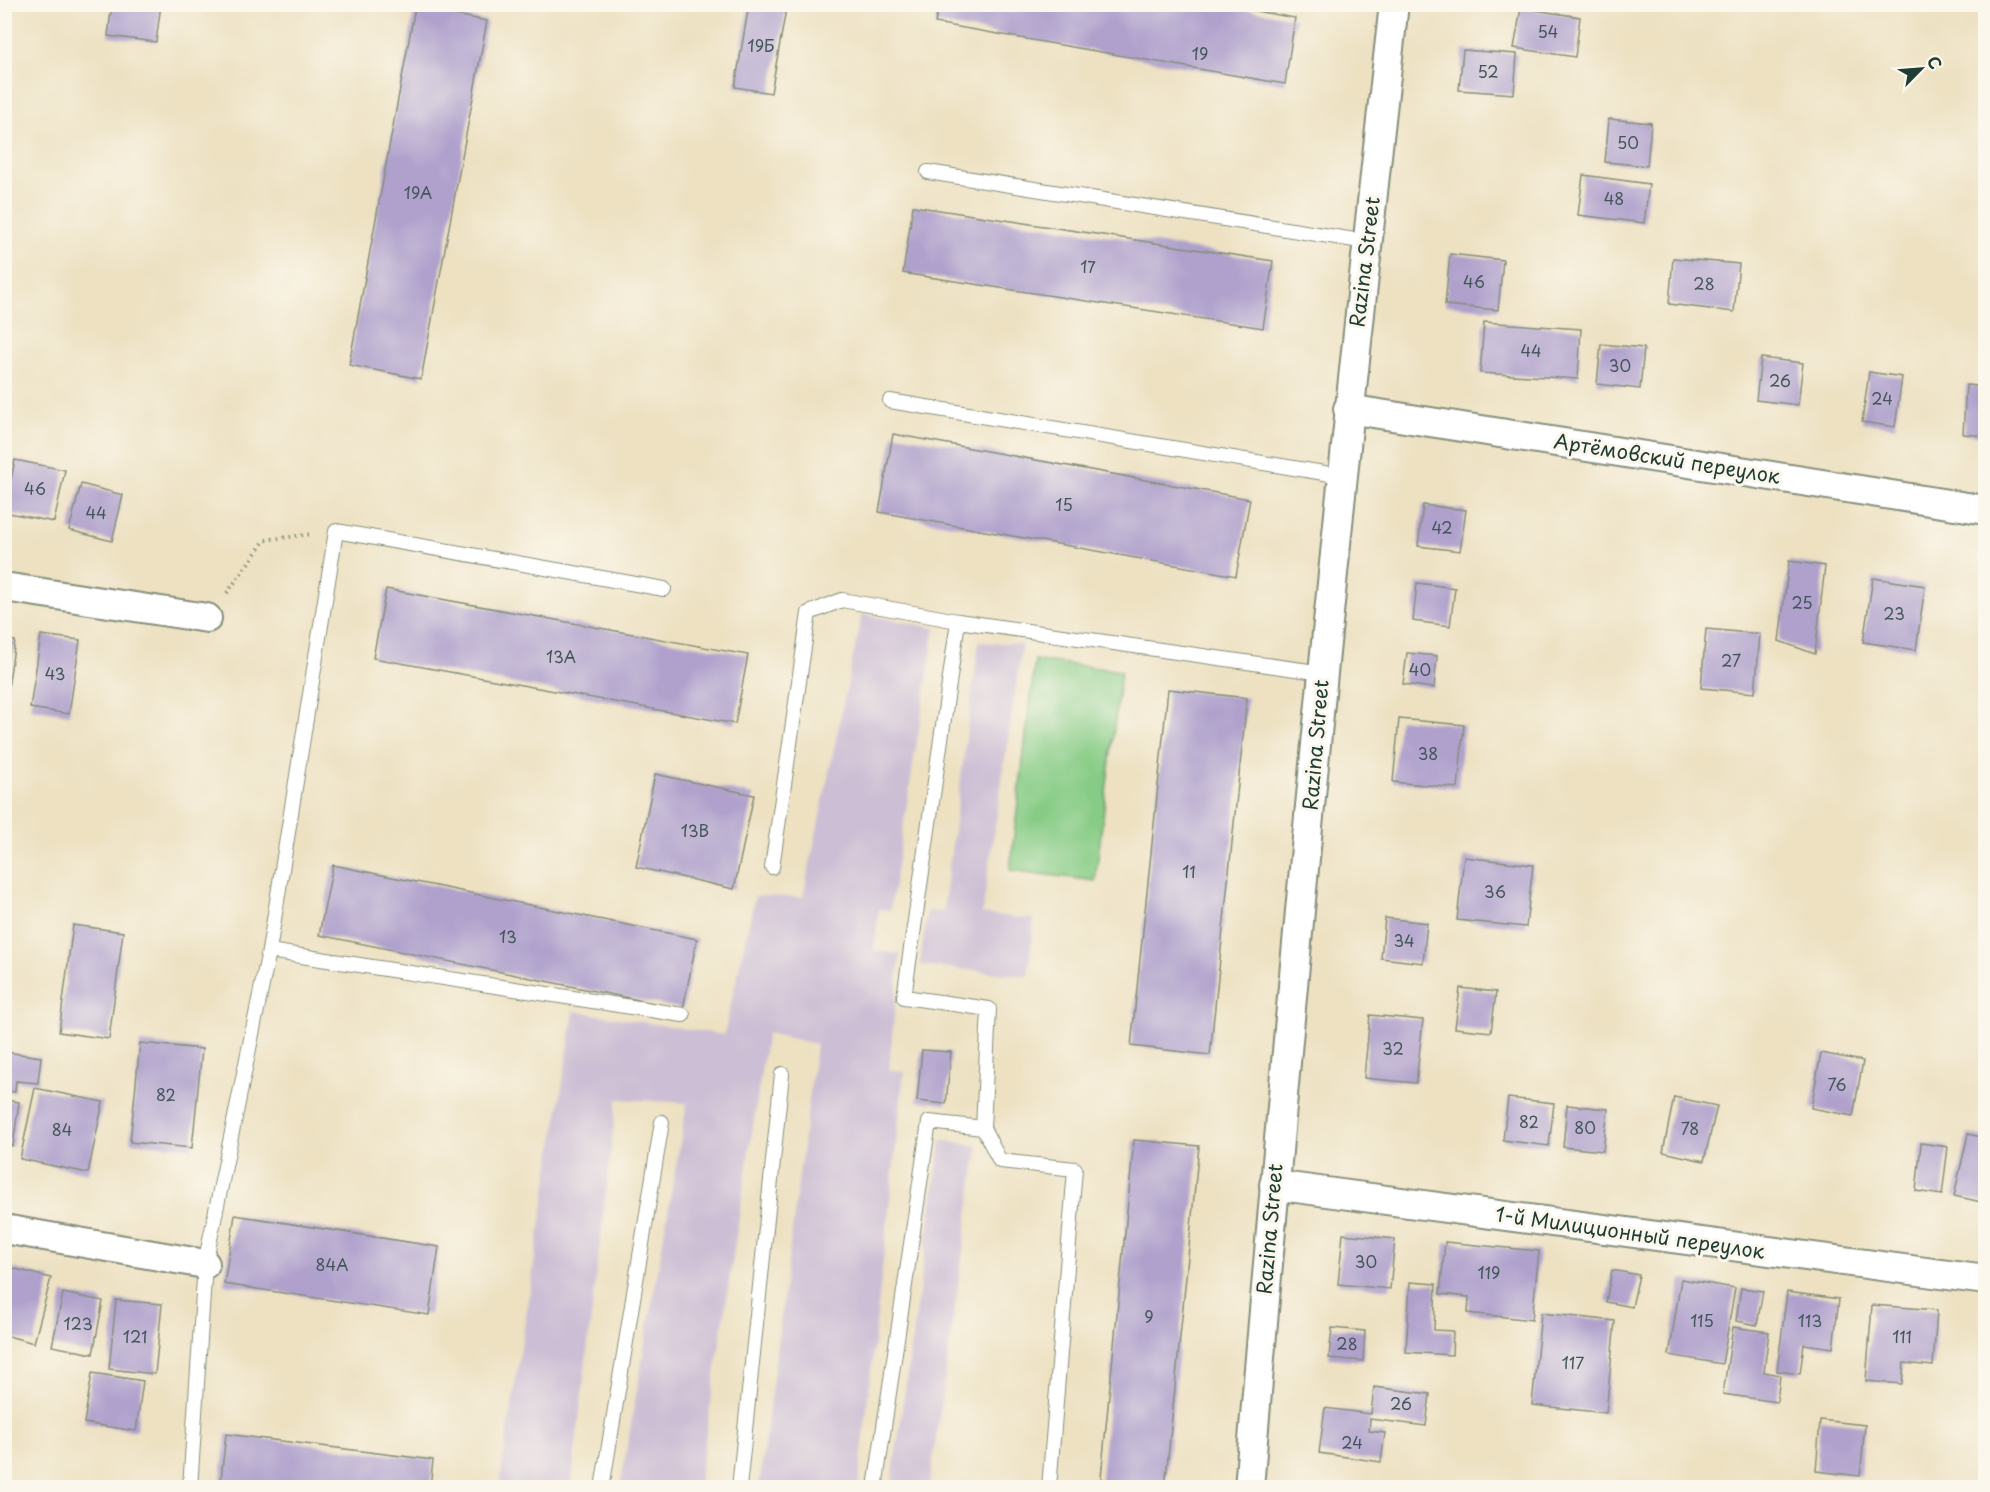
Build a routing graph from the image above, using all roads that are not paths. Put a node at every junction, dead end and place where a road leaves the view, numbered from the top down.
1 (1394, 4) edge
2 (928, 172) dead end
3 (1367, 242) junction
4 (890, 401) dead end
5 (1348, 409) junction
6 (1342, 476) junction
7 (1986, 510) edge
8 (4, 587) edge
9 (664, 589) dead end
10 (207, 618) road end
11 (957, 621) junction
12 (1323, 673) junction
13 (772, 867) dead end
14 (269, 951) junction
15 (683, 1015) dead end
16 (782, 1074) dead end
17 (662, 1122) dead end
18 (983, 1128) junction
19 (1274, 1185) junction
20 (4, 1229) edge
21 (205, 1264) junction
22 (1986, 1280) edge
23 (190, 1488) edge
24 (602, 1488) edge
25 (739, 1488) edge
26 (875, 1488) edge
27 (1049, 1488) edge
28 (1248, 1488) edge

1 - 3 street, Razina Street
2 - 3 lane
3 - 5 street, Razina Street
4 - 6 lane
5 - 6 street, Razina Street
5 - 7 street, Артёмовский переулок
6 - 12 street, Razina Street
8 - 10 street
9 - 14 lane
11 - 12 lane
11 - 13 lane
11 - 18 lane
12 - 19 street, Razina Street
14 - 15 lane
14 - 21 lane
16 - 25 lane
17 - 24 lane
18 - 26 lane
18 - 27 lane
19 - 22 street, 1-й Милиционный переулок
19 - 28 street, Razina Street
20 - 21 street
21 - 23 lane

